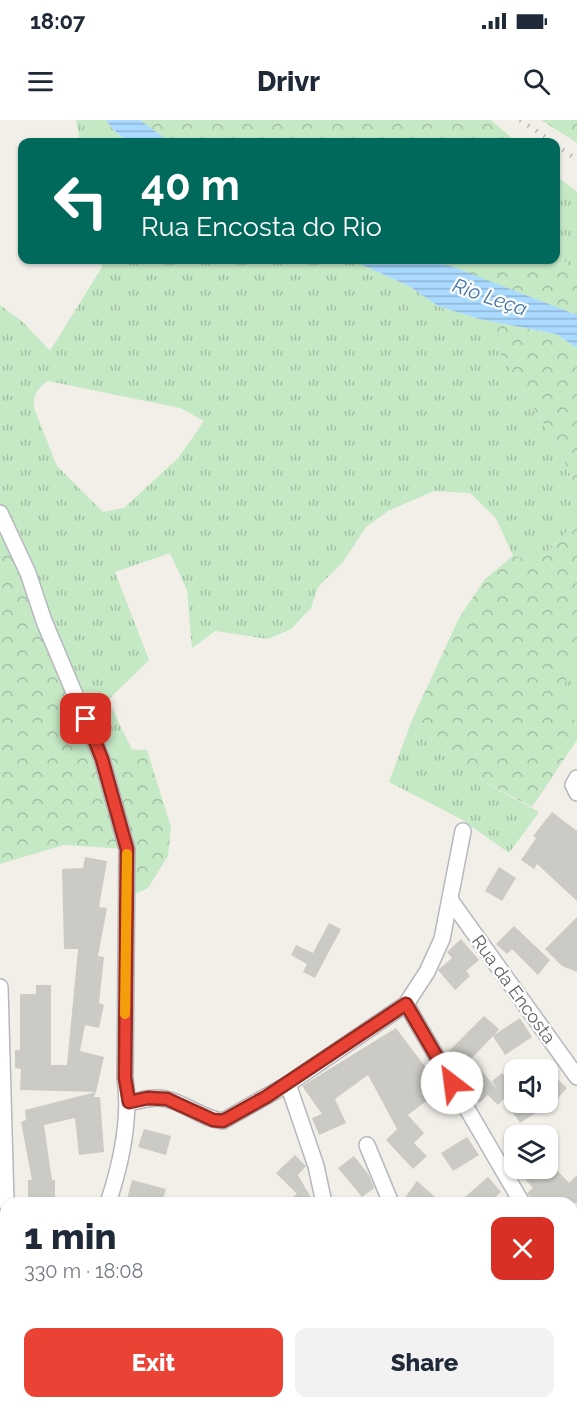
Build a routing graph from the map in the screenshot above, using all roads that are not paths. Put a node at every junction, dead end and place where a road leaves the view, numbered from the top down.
1 (0, 513) edge
2 (577, 778) edge
3 (577, 793) edge
4 (463, 831) dead end
5 (451, 901) junction
6 (0, 987) edge
7 (406, 1004) junction
8 (577, 1077) edge
9 (288, 1084) junction
10 (129, 1102) junction
11 (367, 1145) dead end
12 (6, 1197) edge
13 (110, 1197) edge
14 (323, 1197) edge
15 (389, 1197) edge
16 (519, 1197) edge

1 - 10 street
2 - 3 street
4 - 5 street
5 - 7 street
5 - 8 street, Rua da Encosta
6 - 12 street
7 - 9 street
7 - 16 street
9 - 10 street
9 - 14 street
10 - 13 street
11 - 15 street

